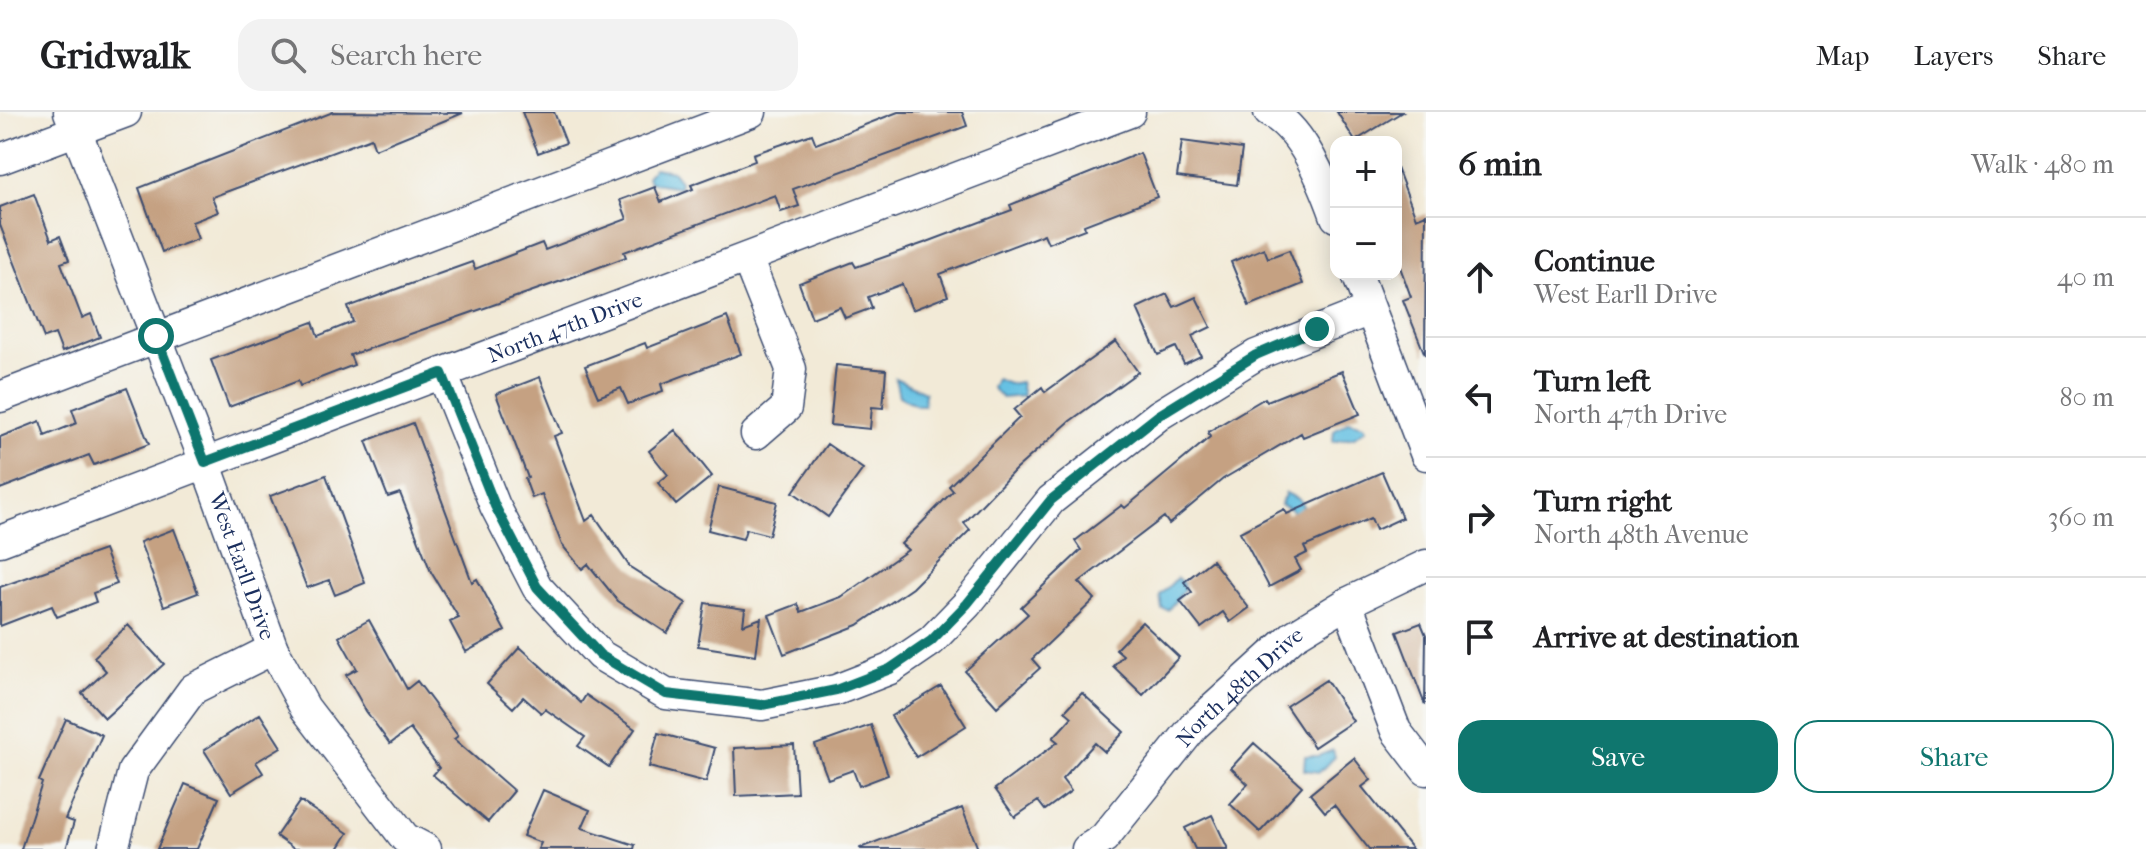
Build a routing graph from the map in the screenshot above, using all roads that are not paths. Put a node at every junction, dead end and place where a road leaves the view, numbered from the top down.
1 (126, 112) edge
2 (751, 112) edge
3 (1130, 112) edge
4 (1269, 112) edge
5 (73, 121) edge
6 (0, 159) edge
7 (1333, 208) edge
8 (747, 258) junction
9 (1359, 280) edge
10 (1370, 310) junction
11 (156, 336) junction
12 (442, 373) junction
13 (0, 397) edge
14 (756, 434) dead end
15 (1426, 455) edge
16 (205, 462) junction
17 (0, 541) edge
18 (1426, 565) edge
19 (1347, 603) junction
20 (273, 649) junction
21 (1426, 770) edge
22 (409, 845) edge
23 (1101, 845) edge
24 (113, 849) edge

1 - 5 street
2 - 11 street
3 - 8 street, North 47th Drive
4 - 7 street
5 - 6 street
5 - 11 street, West Earll Drive
8 - 12 street, North 47th Drive
8 - 14 street
9 - 10 street
10 - 12 street
10 - 15 street
11 - 13 street
11 - 16 street, West Earll Drive
12 - 16 street, North 47th Drive
16 - 17 street, North 47th Drive
16 - 20 street, West Earll Drive
18 - 19 street, North 48th Drive
19 - 21 street
19 - 23 street, North 48th Drive
20 - 22 street, West Earll Drive
20 - 24 street

